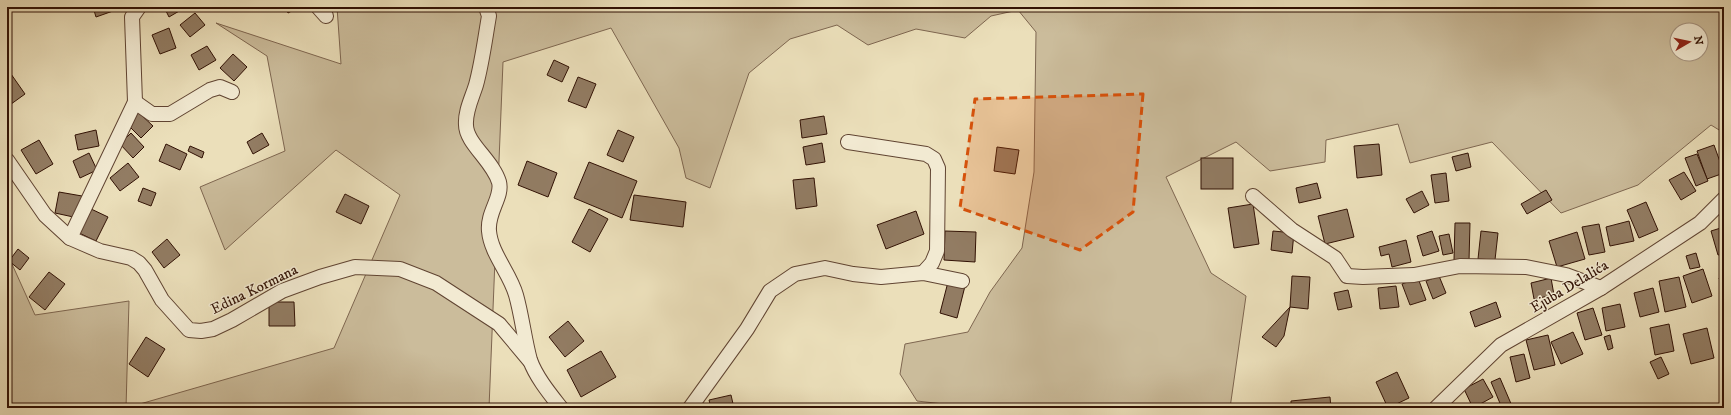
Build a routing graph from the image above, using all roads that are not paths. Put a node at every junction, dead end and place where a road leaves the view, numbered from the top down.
1 (139, 7) edge
2 (486, 7) edge
3 (232, 92) dead end
4 (135, 102) junction
5 (848, 142) dead end
6 (7, 160) edge
7 (1253, 196) dead end
8 (1724, 199) edge
9 (70, 238) junction
10 (923, 273) junction
11 (962, 281) dead end
12 (1601, 288) junction
13 (530, 361) junction
14 (561, 408) edge
15 (690, 408) edge
16 (1436, 408) edge

1 - 4 street
2 - 13 street
3 - 4 street
4 - 9 street
5 - 10 street
6 - 9 street, Edina Kormana
7 - 12 street
8 - 12 street, Ejuba Delalića
9 - 13 street, Edina Kormana
10 - 11 street
10 - 15 street
12 - 16 street, Ejuba Delalića
13 - 14 street

